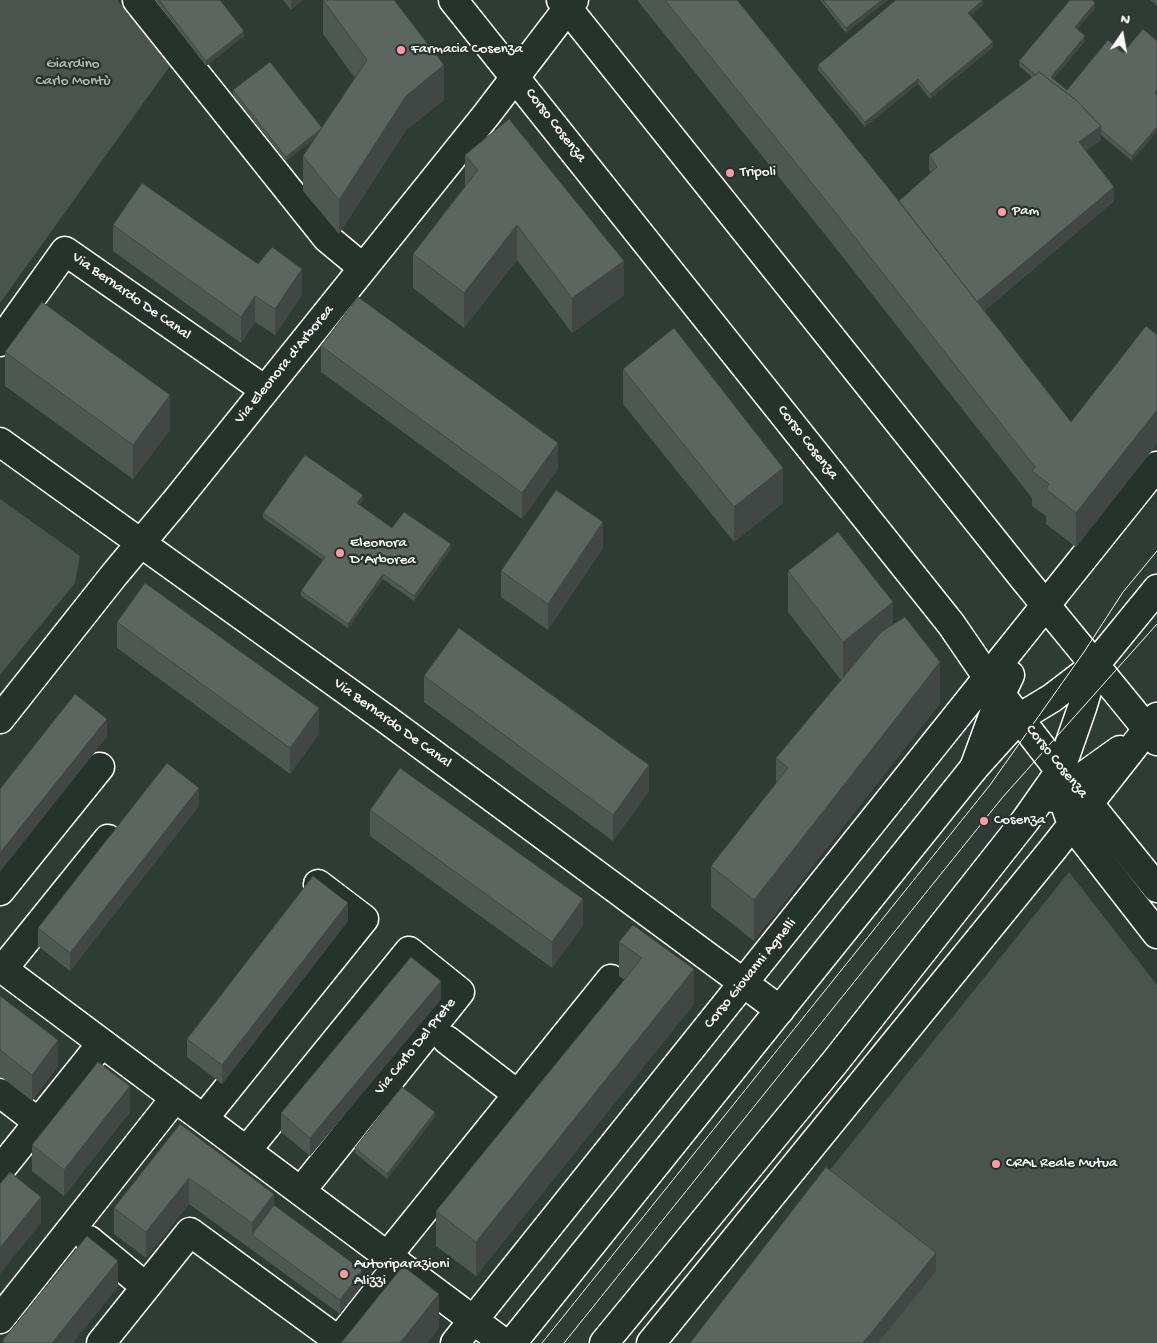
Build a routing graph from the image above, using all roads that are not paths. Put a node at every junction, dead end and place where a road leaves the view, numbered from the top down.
1 (137, 0) edge
2 (453, 0) edge
3 (568, 3) edge
4 (516, 77) junction
5 (363, 268) junction
6 (0, 342) edge
7 (265, 390) junction
8 (0, 442) edge
9 (1157, 466) edge
10 (141, 543) junction
11 (1157, 589) edge
12 (1046, 605) junction
13 (1095, 666) junction
14 (994, 686) junction
15 (1019, 718) junction
16 (0, 719) edge
17 (1154, 729) edge
18 (100, 767) dead end
19 (974, 768) junction
20 (1071, 787) junction
21 (124, 819) edge
22 (1072, 825) junction
23 (315, 882) edge
24 (1157, 888) edge
25 (0, 891) edge
26 (1157, 934) edge
27 (1, 968) edge
28 (611, 979) dead end
29 (744, 983) junction
30 (780, 1010) junction
31 (447, 1040) dead end
32 (102, 1043) junction
33 (835, 1062) junction
34 (861, 1084) junction
35 (0, 1093) edge
36 (518, 1094) junction
37 (175, 1098) junction
38 (204, 1118) junction
39 (38, 1122) junction
40 (247, 1150) junction
41 (0, 1170) edge
42 (301, 1191) junction
43 (73, 1227) junction
44 (393, 1260) junction
45 (146, 1287) junction
46 (0, 1318) edge
47 (474, 1320) junction
48 (338, 1342) edge
49 (101, 1343) edge
50 (456, 1343) edge
51 (504, 1343) edge
52 (512, 1343) edge
53 (604, 1343) edge
54 (651, 1343) edge

1 - 5 street
2 - 4 street, Corso Cosenza
3 - 4 street, Via Eleonora d'Arborea
3 - 12 street
4 - 5 street, Via Eleonora d'Arborea
4 - 14 street, Corso Cosenza
5 - 7 street, Via Eleonora d'Arborea
6 - 7 street, Via Bernardo De Canal
7 - 10 street, Via Eleonora d'Arborea
8 - 10 street, Via Bernardo De Canal
9 - 12 street, Corso Giovanni Agnelli
10 - 16 street, Via Eleonora d'Arborea
10 - 29 street, Via Bernardo De Canal
11 - 13 street, Corso Giovanni Agnelli
12 - 13 street
12 - 14 street, Corso Giovanni Agnelli
13 - 15 street, Corso Giovanni Agnelli
13 - 17 street
13 - 20 street, Corso Giovanni Agnelli
14 - 15 street, Corso Cosenza
14 - 19 street, Corso Giovanni Agnelli
14 - 29 street, Corso Giovanni Agnelli
15 - 19 street, Corso Giovanni Agnelli
15 - 20 street, Corso Cosenza
17 - 20 street, Corso Giovanni Agnelli
18 - 25 street
19 - 30 street, Corso Giovanni Agnelli
20 - 22 street, Corso Giovanni Agnelli
20 - 24 street, Corso Cosenza
20 - 33 street, Corso Giovanni Agnelli
21 - 27 street
22 - 26 street
22 - 34 street, Corso Giovanni Agnelli
23 - 38 street
27 - 32 street
28 - 36 street
29 - 30 street, Via Bernardo De Canal
29 - 47 street, Corso Giovanni Agnelli
30 - 52 street, Corso Giovanni Agnelli
31 - 36 street, Via Carlo Del Prete
32 - 37 street
32 - 39 street
33 - 34 street
33 - 53 street, Corso Giovanni Agnelli
34 - 54 street, Corso Giovanni Agnelli
35 - 39 street
36 - 44 street
37 - 38 street
37 - 43 street
38 - 40 street
39 - 41 street
40 - 42 street
40 - 42 street, Via Carlo Del Prete
42 - 44 street
43 - 45 street
43 - 46 street
44 - 47 street
44 - 48 street
45 - 48 street
45 - 49 street
47 - 50 street, Corso Giovanni Agnelli
47 - 51 street

